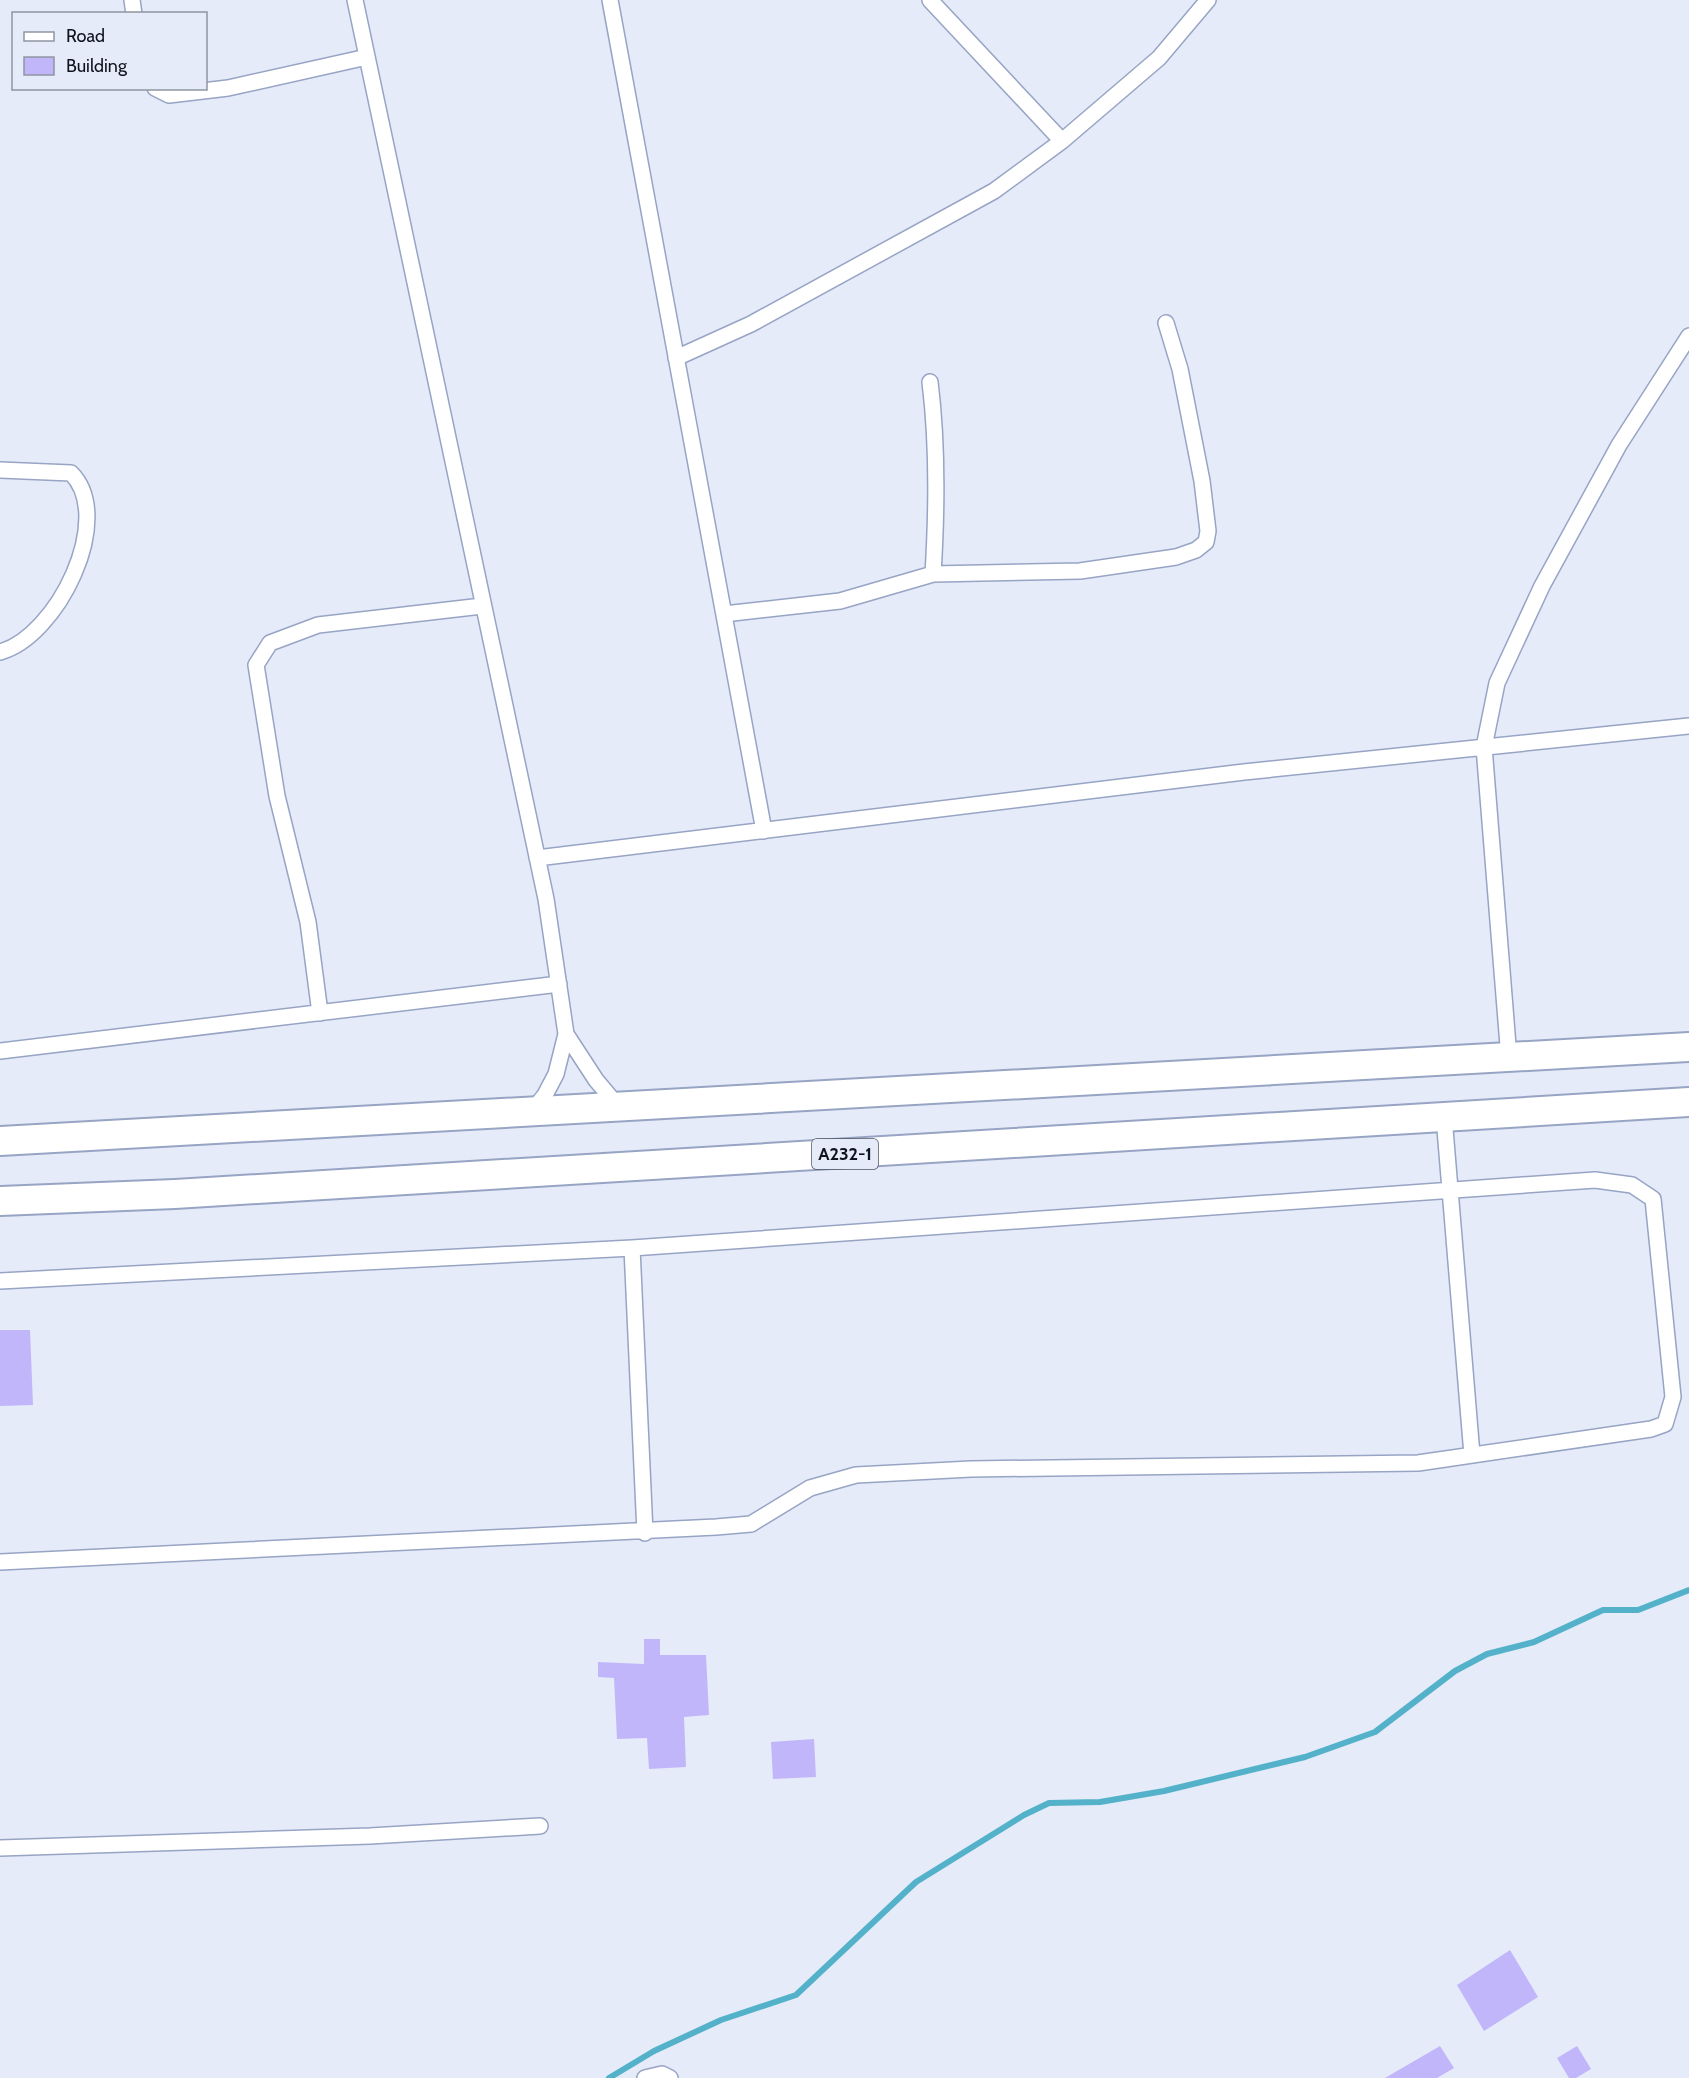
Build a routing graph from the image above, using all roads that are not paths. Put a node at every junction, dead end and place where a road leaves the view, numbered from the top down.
1 (355, 0) edge
2 (610, 0) edge
3 (930, 0) edge
4 (1208, 0) edge
5 (367, 57) junction
6 (160, 90) edge
7 (1062, 141) junction
8 (1166, 323) dead end
9 (1689, 336) edge
10 (676, 358) junction
11 (930, 382) dead end
12 (0, 470) edge
13 (933, 574) junction
14 (482, 606) junction
15 (724, 614) junction
16 (0, 652) edge
17 (1689, 726) edge
18 (1484, 747) junction
19 (764, 831) junction
20 (537, 858) junction
21 (559, 984) junction
22 (320, 1013) junction
23 (566, 1034) junction
24 (1689, 1047) edge
25 (0, 1051) edge
26 (1509, 1058) junction
27 (1689, 1102) edge
28 (617, 1105) junction
29 (532, 1110) junction
30 (1444, 1117) junction
31 (0, 1141) edge
32 (1450, 1192) junction
33 (0, 1201) edge
34 (632, 1248) junction
35 (0, 1281) edge
36 (1472, 1455) junction
37 (645, 1533) junction
38 (0, 1562) edge
39 (540, 1826) dead end
40 (0, 1848) edge
41 (645, 2078) edge
42 (670, 2078) edge

1 - 5 street
2 - 10 street
3 - 7 street
4 - 7 street
5 - 6 street
5 - 14 street
7 - 10 street
8 - 13 street
9 - 18 street
10 - 15 street
11 - 13 street
12 - 16 street
13 - 15 street
14 - 20 street
14 - 22 street
15 - 19 street
17 - 18 street
18 - 19 street
18 - 26 street
19 - 20 street
20 - 21 street
21 - 22 street
21 - 23 street
22 - 25 street
23 - 28 street
23 - 29 street
24 - 26 highway
26 - 28 highway
27 - 30 highway, A232-1
28 - 29 highway
29 - 31 highway
30 - 32 street
30 - 33 highway, A232-1
32 - 34 street
32 - 36 street
32 - 36 street
34 - 35 street
34 - 37 street
36 - 37 street
37 - 38 street
39 - 40 street
41 - 42 street

